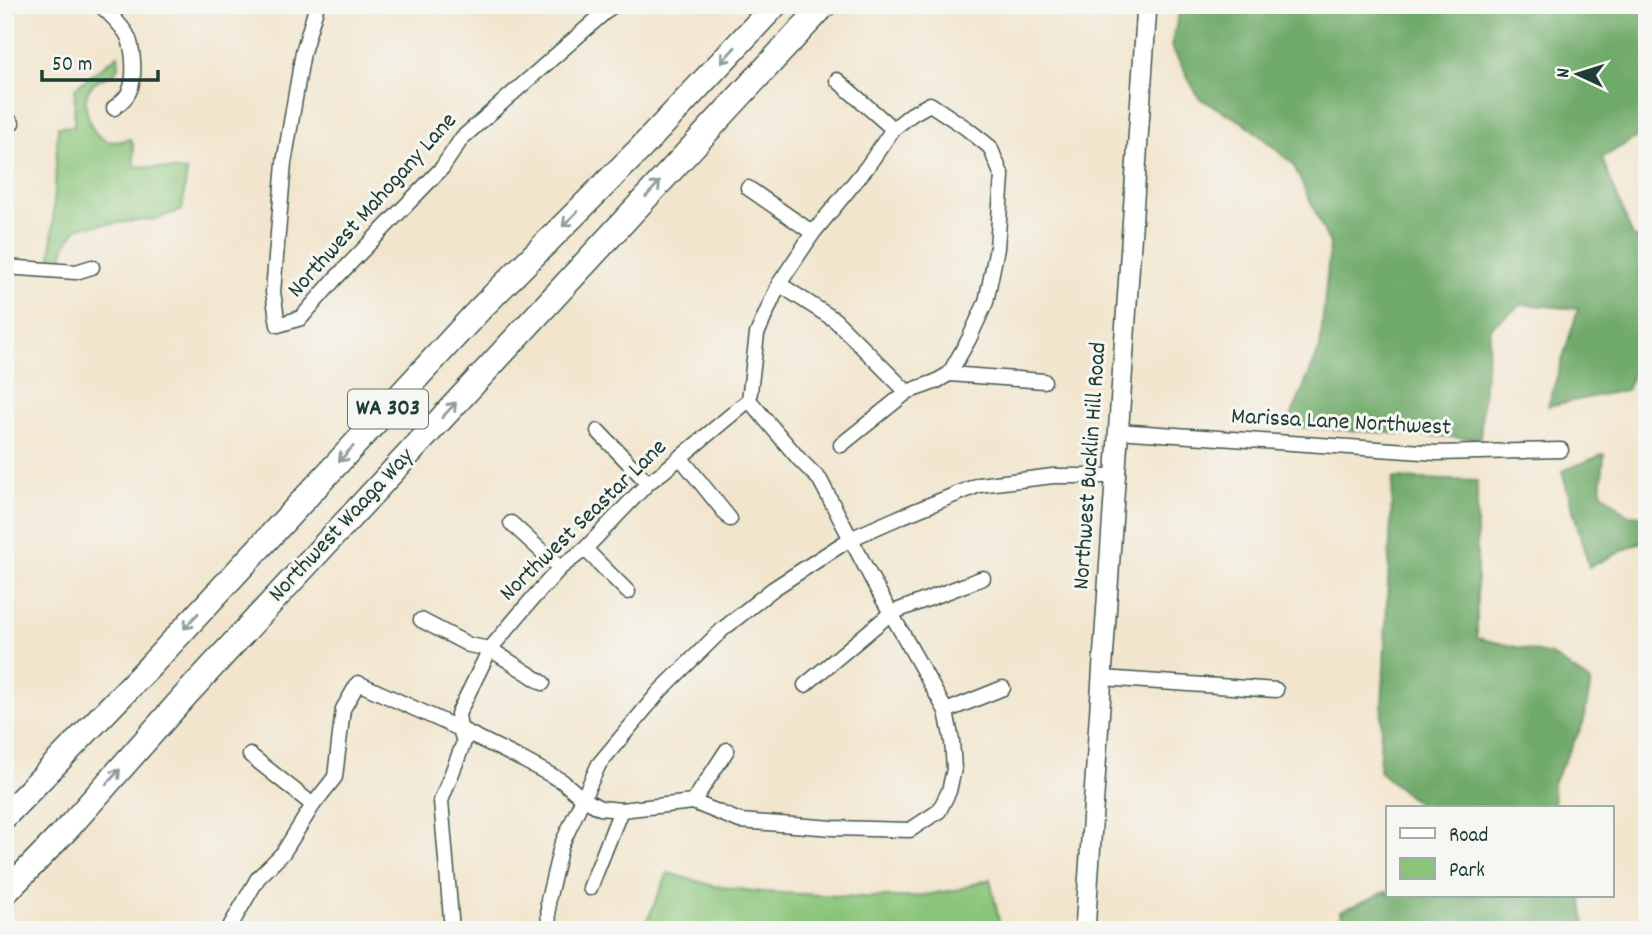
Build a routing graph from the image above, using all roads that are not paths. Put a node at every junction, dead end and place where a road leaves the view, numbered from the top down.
1 (100, 5) edge
2 (317, 5) edge
3 (613, 5) edge
4 (775, 5) edge
5 (824, 5) edge
6 (1147, 5) edge
7 (837, 80) dead end
8 (114, 108) dead end
9 (893, 129) junction
10 (748, 188) dead end
11 (813, 233) junction
12 (5, 267) edge
13 (92, 267) dead end
14 (779, 284) junction
15 (949, 374) junction
16 (1044, 381) dead end
17 (907, 393) junction
18 (749, 400) junction
19 (598, 431) dead end
20 (1118, 431) junction
21 (841, 445) dead end
22 (1561, 450) dead end
23 (680, 457) junction
24 (1115, 476) junction
25 (648, 483) junction
26 (730, 519) dead end
27 (511, 523) dead end
28 (850, 539) junction
29 (585, 549) junction
30 (560, 568) junction
31 (983, 578) dead end
32 (628, 592) dead end
33 (891, 613) junction
34 (421, 620) dead end
35 (491, 649) junction
36 (1102, 678) junction
37 (542, 683) dead end
38 (806, 685) dead end
39 (1003, 688) dead end
40 (1276, 690) dead end
41 (946, 711) junction
42 (460, 729) junction
43 (727, 750) dead end
44 (250, 755) dead end
45 (582, 798) junction
46 (693, 802) junction
47 (313, 805) junction
48 (621, 810) junction
49 (5, 816) edge
50 (68, 828) junction
51 (590, 888) dead end
52 (5, 893) edge
53 (5, 910) edge
54 (228, 930) edge
55 (452, 930) edge
56 (549, 930) edge
57 (1085, 930) edge

1 - 8 street
2 - 3 street, Northwest Mahogany Lane
4 -> 49 highway, Northwest Waaga Way / WA 303
50 -> 5 highway, Northwest Waaga Way / WA 303
6 - 20 main road, Northwest Bucklin Hill Road
7 - 9 street
9 - 11 street
9 - 15 street
10 - 11 street
11 - 14 street
12 - 13 street
14 - 17 street
14 - 18 street
15 - 16 street
15 - 17 street
17 - 21 street
18 - 23 street, Northwest Seastar Lane
18 - 28 street
19 - 25 street
20 - 22 street, Marissa Lane Northwest
20 - 24 main road, Northwest Bucklin Hill Road
23 - 25 street, Northwest Seastar Lane
23 - 26 street
24 - 28 street
24 - 36 main road, Northwest Bucklin Hill Road
25 - 29 street, Northwest Seastar Lane
27 - 30 street
28 - 33 street
28 - 45 street
29 - 30 street, Northwest Seastar Lane
29 - 32 street
30 - 35 street, Northwest Seastar Lane
31 - 33 street
33 - 38 street
33 - 41 street
34 - 35 street
35 - 37 street
35 - 42 street, Northwest Seastar Lane
36 - 40 street
36 - 57 main road, Northwest Bucklin Hill Road
39 - 41 street
41 - 46 street
42 - 45 street
42 - 47 street
42 - 55 street, Northwest Seastar Lane
43 - 46 street
44 - 47 street
45 - 48 street
45 - 56 street
46 - 48 street
47 - 54 street
48 - 51 street
50 - 52 highway, Northwest Waaga Way / WA 303
50 - 53 highway

